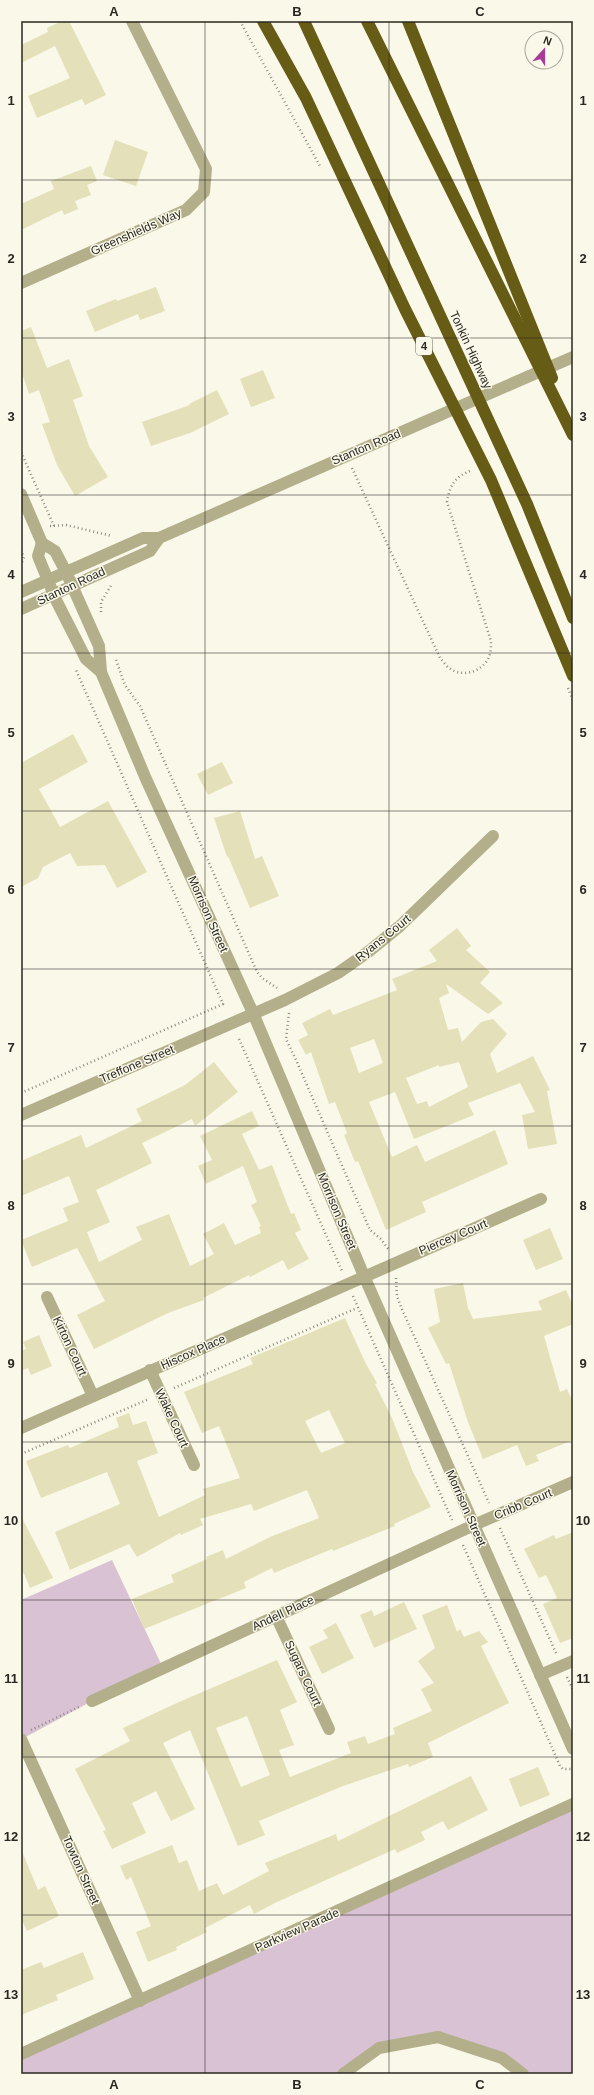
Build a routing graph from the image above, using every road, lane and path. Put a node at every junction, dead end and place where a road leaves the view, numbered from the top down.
1 (132, 21) edge
2 (263, 21) edge
3 (296, 21) edge
4 (304, 21) edge
5 (367, 21) edge
6 (408, 21) edge
7 (339, 95) junction
8 (21, 283) edge
9 (573, 358) edge
10 (573, 428) edge
11 (573, 435) edge
12 (21, 452) edge
13 (347, 455) junction
14 (478, 468) dead end
15 (21, 494) edge
16 (54, 526) junction
17 (36, 527) junction
18 (120, 537) dead end
19 (159, 538) junction
20 (42, 543) junction
21 (66, 572) junction
22 (47, 580) junction
23 (114, 580) dead end
24 (72, 586) junction
25 (21, 592) edge
26 (54, 594) junction
27 (21, 609) edge
28 (100, 610) junction
29 (86, 617) junction
30 (101, 617) dead end
31 (573, 618) edge
32 (115, 658) dead end
33 (74, 666) dead end
34 (101, 672) junction
35 (573, 676) edge
36 (493, 836) dead end
37 (280, 990) dead end
38 (288, 1009) dead end
39 (253, 1013) junction
40 (239, 1039) dead end
41 (21, 1093) edge
42 (21, 1115) edge
43 (541, 1199) dead end
44 (394, 1263) junction
45 (364, 1276) junction
46 (347, 1283) junction
47 (47, 1297) dead end
48 (150, 1370) junction
49 (161, 1394) junction
50 (92, 1396) junction
51 (21, 1428) edge
52 (21, 1454) edge
53 (194, 1465) dead end
54 (573, 1482) edge
55 (495, 1516) junction
56 (474, 1525) junction
57 (457, 1533) junction
58 (276, 1616) junction
59 (568, 1663) edge
60 (540, 1675) junction
61 (573, 1690) edge
62 (92, 1700) joint
63 (330, 1730) dead end
64 (24, 1736) edge
65 (573, 1749) edge
66 (573, 1769) edge
67 (573, 1804) edge
68 (140, 2001) junction
69 (21, 2054) edge
70 (343, 2074) edge
71 (523, 2074) edge

1 - 8 street, Greenshields Way
2 - 35 highway, 4
3 - 7 highway, Tonkin Highway
4 - 7 highway, Tonkin Highway
5 - 11 highway
6 - 10 highway
7 - 31 highway, Tonkin Highway / 4
9 - 13 street, Stanton Road
12 - 16 path
13 - 14 path
13 - 19 street, Stanton Road
15 - 17 street, Morrison Street
16 - 17 path
16 - 18 path
17 - 20 street, Morrison Street
19 - 21 street, Stanton Road
19 - 24 street, Stanton Road
20 - 21 street, Morrison Street
20 - 22 street, Morrison Street
21 - 22 street, Stanton Road
21 - 24 street, Morrison Street
22 - 25 street, Stanton Road
22 - 26 street, Morrison Street
23 - 28 path
24 - 26 street, Stanton Road
24 - 29 street, Morrison Street
26 - 27 street, Stanton Road
26 - 34 street, Morrison Street
28 - 29 path
28 - 30 path
29 - 34 street, Morrison Street
32 - 37 path
33 - 41 path
34 - 39 street, Morrison Street
36 - 39 street, Ryans Court
38 - 44 path
39 - 42 street, Treffone Street
39 - 45 street, Morrison Street
40 - 46 path
43 - 44 street, Piercey Court
44 - 45 street, Piercey Court
44 - 55 path
45 - 46 street, Hiscox Place
45 - 56 street, Morrison Street
46 - 48 street, Hiscox Place
46 - 49 path
46 - 57 path
47 - 50 street, Kirton Court
48 - 49 street, Wake Court
48 - 50 street, Hiscox Place
49 - 52 path
49 - 53 street, Wake Court
50 - 51 street, Hiscox Place
54 - 55 street, Cribb Court
55 - 56 street, Cribb Court
55 - 59 path
56 - 57 street, Andell Place
56 - 60 street, Morrison Street
57 - 58 street, Andell Place
57 - 66 path
58 - 62 street, Andell Place
58 - 63 street, Sugars Court
59 - 60 street
59 - 61 path
60 - 65 street, Morrison Street
62 - 64 path
64 - 68 street, Towton Street
67 - 68 street, Parkview Parade
68 - 69 street, Parkview Parade
70 - 71 street

